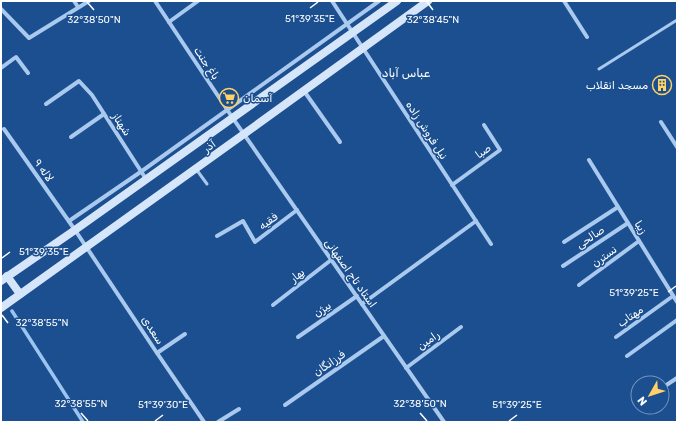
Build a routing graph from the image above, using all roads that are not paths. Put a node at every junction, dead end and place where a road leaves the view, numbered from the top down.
1 (74, 1) edge
2 (89, 1) edge
3 (155, 1) edge
4 (198, 1) edge
5 (332, 1) edge
6 (379, 1) edge
7 (397, 1) edge
8 (428, 1) edge
9 (564, 1) edge
10 (78, 7) junction
11 (2, 11) edge
12 (677, 20) edge
13 (169, 22) junction
14 (346, 24) junction
15 (352, 33) junction
16 (587, 37) dead end
17 (362, 48) junction
18 (1, 68) edge
19 (598, 69) dead end
20 (28, 73) dead end
21 (304, 91) junction
22 (46, 104) dead end
23 (227, 110) junction
24 (104, 114) junction
25 (232, 118) junction
26 (661, 122) dead end
27 (484, 125) dead end
28 (4, 129) dead end
29 (244, 134) junction
30 (71, 137) dead end
31 (340, 142) dead end
32 (677, 147) edge
33 (589, 160) dead end
34 (196, 169) junction
35 (144, 175) junction
36 (207, 184) dead end
37 (452, 185) junction
38 (618, 207) junction
39 (297, 210) junction
40 (476, 221) junction
41 (70, 222) junction
42 (628, 223) junction
43 (75, 230) junction
44 (217, 236) dead end
45 (639, 241) junction
46 (564, 242) dead end
47 (491, 244) dead end
48 (87, 247) junction
49 (331, 260) junction
50 (563, 266) dead end
51 (4, 278) edge
52 (579, 285) dead end
53 (20, 294) junction
54 (356, 296) junction
55 (673, 296) junction
56 (677, 302) edge
57 (362, 304) junction
58 (273, 305) dead end
59 (1, 308) edge
60 (677, 320) edge
61 (462, 327) dead end
62 (185, 334) dead end
63 (384, 336) junction
64 (298, 337) dead end
65 (616, 337) dead end
66 (157, 353) junction
67 (627, 356) dead end
68 (406, 368) junction
69 (285, 405) dead end
70 (239, 409) dead end
71 (204, 422) edge
72 (218, 422) edge
73 (444, 422) edge

1 - 10 street
2 - 10 street
3 - 13 street, باغ جنت
4 - 13 street
5 - 14 street, نیل فروش زاده
6 - 14 street, آذر
7 - 15 main road, آذر
8 - 17 main road, آذر
9 - 16 street
10 - 11 street
12 - 19 lane
13 - 23 street, باغ جنت
14 - 15 street, نیل فروش زاده
14 - 23 street, آذر
15 - 17 street, نیل فروش زاده
15 - 25 main road, آذر
17 - 21 main road, آذر
17 - 37 street, نیل فروش زاده
18 - 20 street
21 - 29 main road, آذر
21 - 31 street
22 - 24 street, شهناز
23 - 25 street, باغ جنت
23 - 35 street, آذر
24 - 30 street
24 - 35 street, شهناز
25 - 29 street, باغ جنت
25 - 35 main road, آذر
26 - 32 street
27 - 37 street, صبا
28 - 41 street, ۹ لاله
29 - 34 main road, آذر
29 - 39 street, استاد تاج اصفهانی
33 - 38 street, زیبا
34 - 36 lane
34 - 48 main road, آذر
35 - 41 street, آذر
35 - 43 main road, آذر
37 - 40 street, نیل فروش زاده
38 - 42 street, زیبا
38 - 46 street
39 - 44 street, فقیه
39 - 49 street, استاد تاج اصفهانی
40 - 47 street, نیل فروش زاده
40 - 57 street
41 - 43 street, ۹ لاله
42 - 45 street, زیبا
42 - 50 street, صالحی
43 - 48 street, سعدی
43 - 51 main road, آذر
45 - 52 street, نسترن
45 - 55 street, زیبا
48 - 53 main road, آذر
48 - 66 street, سعدی
49 - 54 street, استاد تاج اصفهانی
49 - 58 street, بهار
51 - 53 main road
53 - 59 main road, آذر
54 - 57 street, استاد تاج اصفهانی
54 - 64 street, بیژن
55 - 56 street, زیبا
55 - 65 street, مهتاب
57 - 63 street, استاد تاج اصفهانی
60 - 67 street
61 - 68 street, رامین
62 - 66 street
63 - 68 street, استاد تاج اصفهانی
63 - 69 street, فرزانگان
66 - 71 street, سعدی
68 - 73 street, استاد تاج اصفهانی
70 - 72 street

